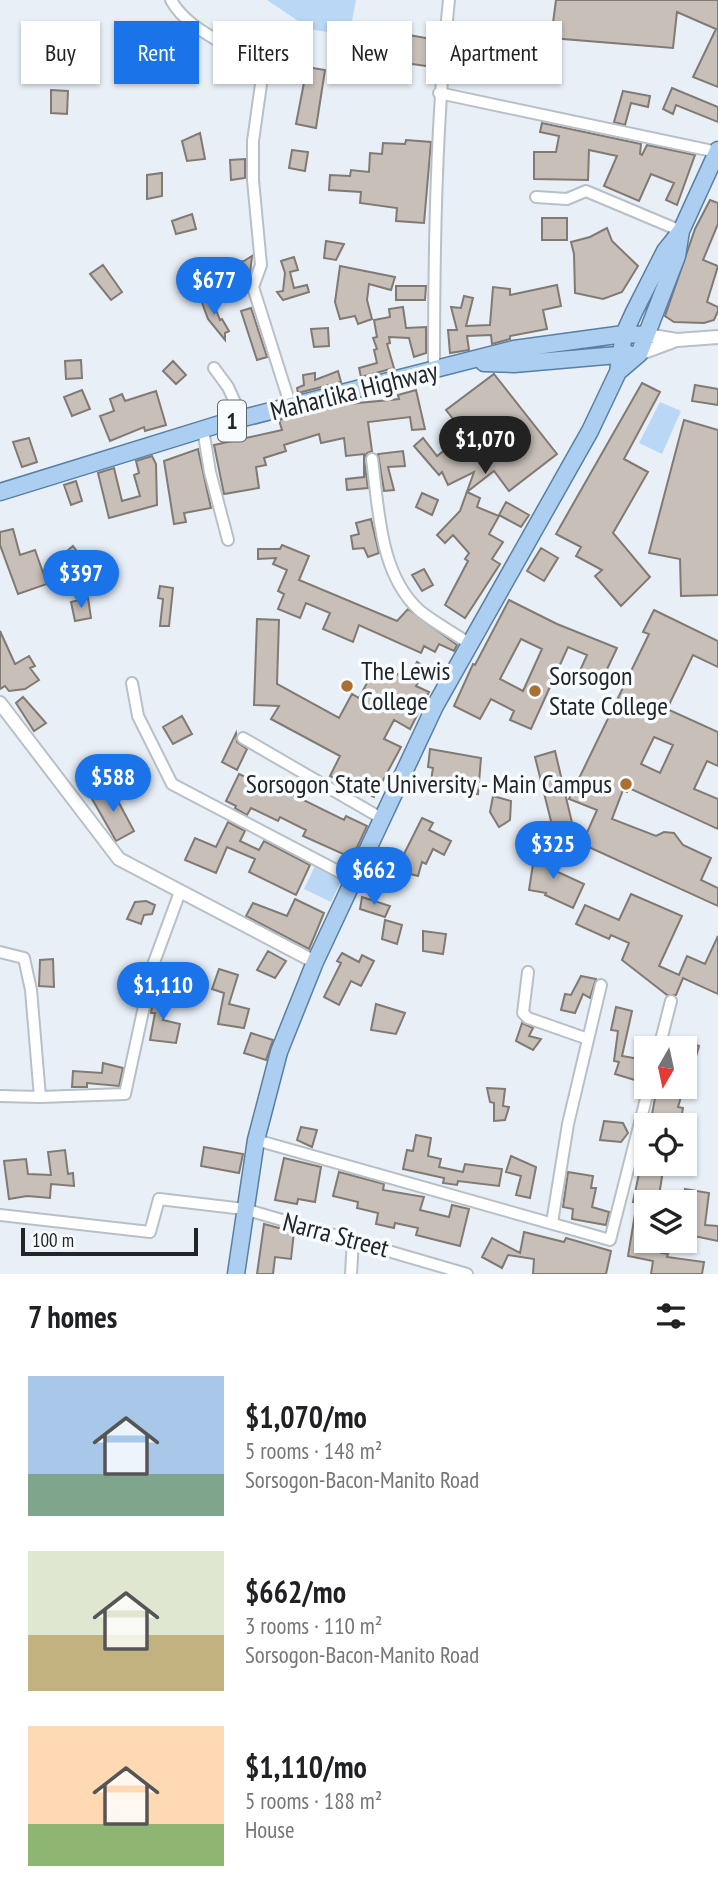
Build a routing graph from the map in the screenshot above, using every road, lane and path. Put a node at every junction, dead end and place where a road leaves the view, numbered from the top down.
1 (171, 0) edge
2 (449, 0) edge
3 (439, 93) junction
4 (718, 151) edge
5 (536, 197) dead end
6 (681, 232) junction
7 (624, 334) junction
8 (646, 335) junction
9 (718, 337) edge
10 (677, 340) junction
11 (639, 354) junction
12 (619, 355) junction
13 (467, 363) junction
14 (214, 368) dead end
15 (434, 370) junction
16 (618, 372) junction
17 (291, 407) junction
18 (242, 418) junction
19 (203, 429) junction
20 (372, 459) dead end
21 (0, 492) edge
22 (228, 540) dead end
23 (470, 644) junction
24 (132, 682) dead end
25 (0, 703) edge
26 (243, 738) dead end
27 (381, 818) junction
28 (351, 878) junction
29 (180, 892) junction
30 (0, 952) edge
31 (314, 962) junction
32 (528, 972) dead end
33 (601, 985) dead end
34 (671, 1001) dead end
35 (662, 1036) edge
36 (588, 1039) junction
37 (0, 1097) edge
38 (40, 1097) junction
39 (646, 1099) edge
40 (256, 1140) junction
41 (244, 1209) junction
42 (0, 1215) edge
43 (552, 1223) junction
44 (353, 1239) junction
45 (451, 1272) edge
46 (236, 1274) edge
47 (351, 1274) edge
48 (467, 1274) edge

1 - 17 street
2 - 3 street
3 - 4 street
3 - 15 street
4 - 6 main road
5 - 6 street
6 - 7 main road
6 - 8 main road
7 - 8 main road, Maharlika Highway / 1
7 - 12 main road
7 - 13 main road, Maharlika Highway / 1
8 - 10 street
8 - 11 main road
9 - 10 street
10 - 11 street
11 - 12 main road, Maharlika Highway / 1
11 - 16 main road
12 - 13 main road, Maharlika Highway / 1
12 - 16 main road
13 - 15 main road, Maharlika Highway / 1
14 - 18 street
15 - 17 main road, Maharlika Highway / 1
16 - 23 main road
17 - 18 main road, Maharlika Highway / 1
18 - 19 main road, Maharlika Highway / 1
19 - 21 main road, Maharlika Highway / 1
19 - 22 street
20 - 23 street
23 - 27 main road
24 - 28 street
25 - 29 street
26 - 27 street
27 - 28 main road
28 - 31 main road
29 - 31 street
29 - 38 street
30 - 38 street
31 - 40 main road
32 - 36 street
33 - 36 street
34 - 35 street
36 - 43 street
37 - 38 street
39 - 43 street
40 - 41 main road
40 - 43 street
41 - 42 street, Narra Street
41 - 44 street, Narra Street
41 - 46 main road
44 - 45 street, Narra Street
44 - 47 street
45 - 48 street, Narra Street

